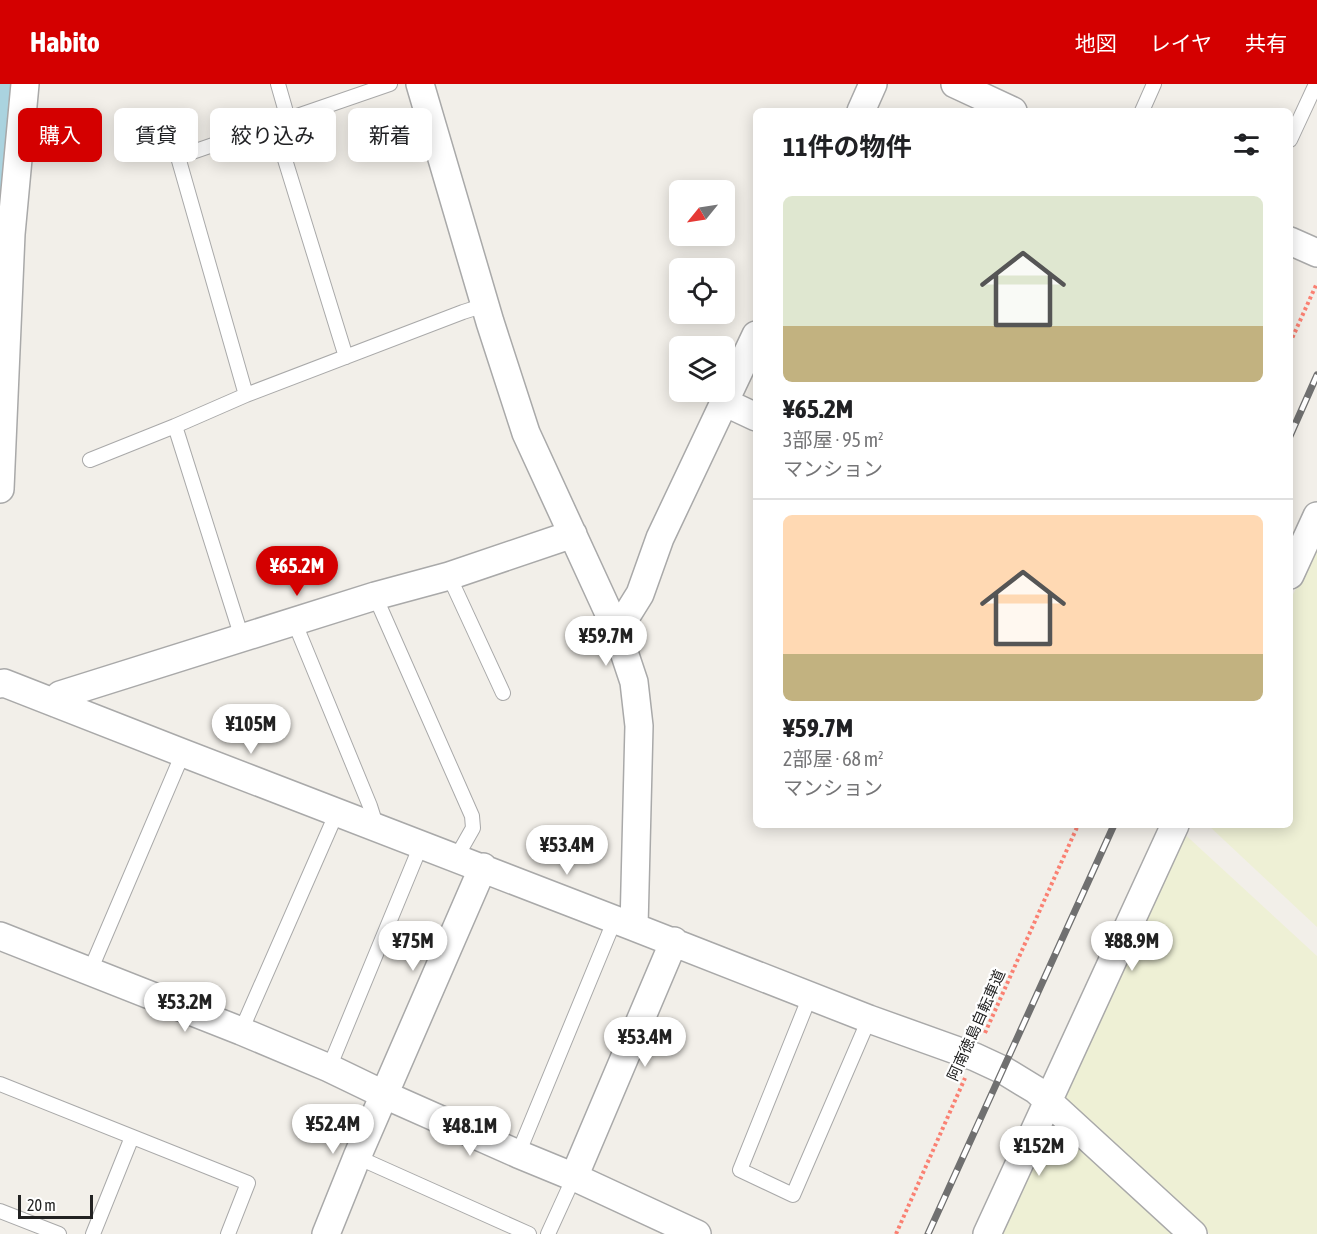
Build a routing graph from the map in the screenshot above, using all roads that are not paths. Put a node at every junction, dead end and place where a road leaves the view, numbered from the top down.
1 (25, 84) edge
2 (278, 84) edge
3 (390, 84) edge
4 (420, 84) edge
5 (873, 84) edge
6 (955, 84) edge
7 (1154, 84) edge
8 (1316, 84) edge
9 (285, 108) edge
10 (320, 108) edge
11 (862, 108) edge
12 (1007, 108) edge
13 (1143, 108) edge
14 (1293, 134) edge
15 (210, 146) edge
16 (286, 162) edge
17 (1293, 242) edge
18 (1317, 253) edge
19 (484, 305) junction
20 (753, 340) edge
21 (346, 357) junction
22 (735, 379) edge
23 (246, 395) junction
24 (724, 402) joint
25 (753, 416) edge
26 (175, 426) junction
27 (90, 460) dead end
28 (0, 489) edge
29 (1315, 525) edge
30 (573, 534) junction
31 (1293, 569) edge
32 (449, 576) junction
33 (375, 596) junction
34 (294, 621) junction
35 (617, 631) junction
36 (242, 638) junction
37 (1, 679) edge
38 (503, 693) dead end
39 (56, 703) junction
40 (183, 753) junction
41 (337, 812) junction
42 (377, 828) junction
43 (1174, 828) edge
44 (421, 845) junction
45 (456, 858) junction
46 (483, 867) junction
47 (625, 923) junction
48 (0, 936) edge
49 (674, 941) junction
50 (90, 971) junction
51 (810, 996) junction
52 (869, 1018) junction
53 (241, 1031) junction
54 (329, 1068) junction
55 (0, 1084) edge
56 (385, 1095) junction
57 (1049, 1100) junction
58 (132, 1137) junction
59 (518, 1154) junction
60 (357, 1157) junction
61 (574, 1177) junction
62 (0, 1211) edge
63 (59, 1234) edge
64 (93, 1234) edge
65 (228, 1234) edge
66 (326, 1234) edge
67 (529, 1234) edge
68 (549, 1234) edge
69 (697, 1234) edge
70 (987, 1234) edge
71 (1193, 1234) edge

1 - 28 street
2 - 9 lane
3 - 10 lane
4 - 19 street
5 - 11 street
6 - 12 street
7 - 13 lane
8 - 14 lane
15 - 23 lane
16 - 21 lane
17 - 18 street
19 - 21 lane
19 - 30 street
20 - 22 street
21 - 23 lane
23 - 26 lane
24 - 25 street
24 - 35 street
26 - 27 lane
26 - 36 lane
29 - 31 street
30 - 32 street
30 - 35 street
32 - 33 street
32 - 38 lane
33 - 34 street
33 - 45 lane
34 - 36 street
34 - 42 lane
35 - 47 street
36 - 39 street
37 - 39 street
39 - 40 street
40 - 41 street
40 - 50 lane
41 - 42 street
41 - 53 lane
42 - 44 street
43 - 57 street
44 - 45 street
44 - 54 lane
45 - 46 street
46 - 47 street
46 - 56 street
47 - 49 street
47 - 59 lane
48 - 50 street
49 - 51 street
49 - 61 street
50 - 53 street
51 - 52 street
51 - 52 lane
52 - 57 street
53 - 54 street
54 - 56 street
55 - 58 lane
56 - 59 street
56 - 60 street
57 - 70 street
57 - 71 street
58 - 64 lane
58 - 65 lane
59 - 61 street
60 - 66 street
60 - 67 lane
61 - 68 lane
61 - 69 street
62 - 63 lane

